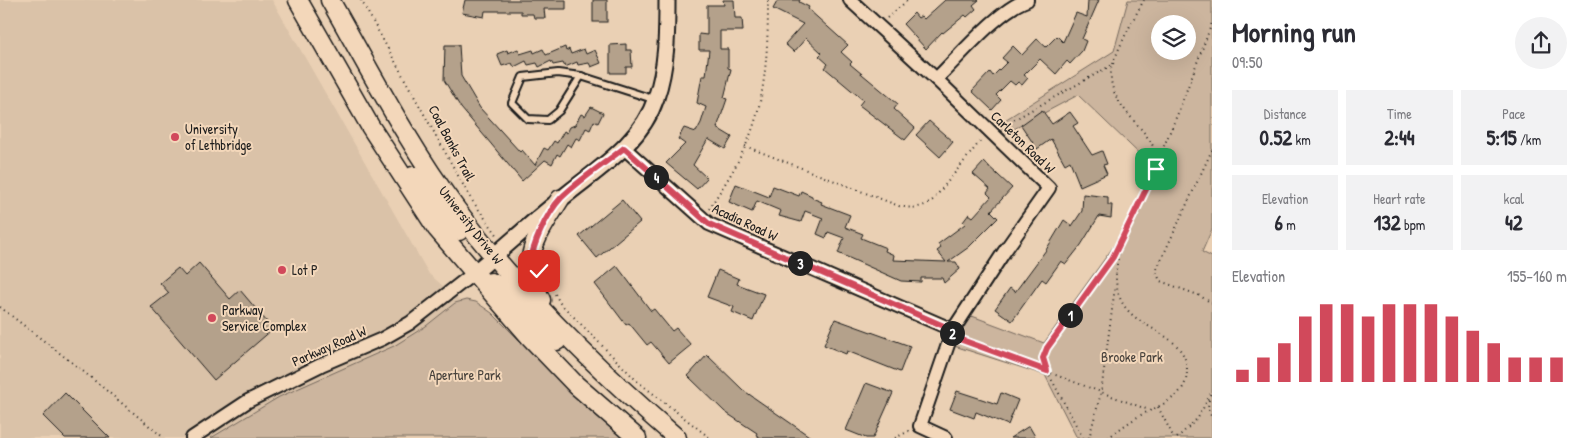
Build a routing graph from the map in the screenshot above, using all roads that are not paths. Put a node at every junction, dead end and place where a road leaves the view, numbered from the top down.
1 (298, 0) edge
2 (330, 0) edge
3 (667, 0) edge
4 (850, 0) edge
5 (1028, 0) edge
6 (581, 76) junction
7 (936, 79) junction
8 (656, 100) junction
9 (624, 148) junction
10 (390, 157) junction
11 (560, 199) junction
12 (499, 252) junction
13 (474, 274) junction
14 (552, 320) junction
15 (952, 333) junction
16 (623, 392) junction
17 (192, 438) edge
18 (637, 438) edge
19 (677, 438) edge
20 (946, 438) edge

1 - 10 main road, University Drive W
2 - 12 main road, University Drive W
3 - 8 street
4 - 7 street, Carleton Road W
5 - 7 street
6 - 6 lane
6 - 8 lane
7 - 15 street, Carleton Road W
8 - 9 street
9 - 11 street
9 - 15 street, Acadia Road W
10 - 12 main road
10 - 13 main road, University Drive W
11 - 12 street
11 - 14 main road
12 - 13 street
12 - 14 main road, University Drive W
13 - 16 main road
13 - 17 street, Parkway Road W
13 - 18 main road, University Drive W
14 - 16 main road, University Drive W
15 - 20 street
16 - 19 main road, University Drive W

